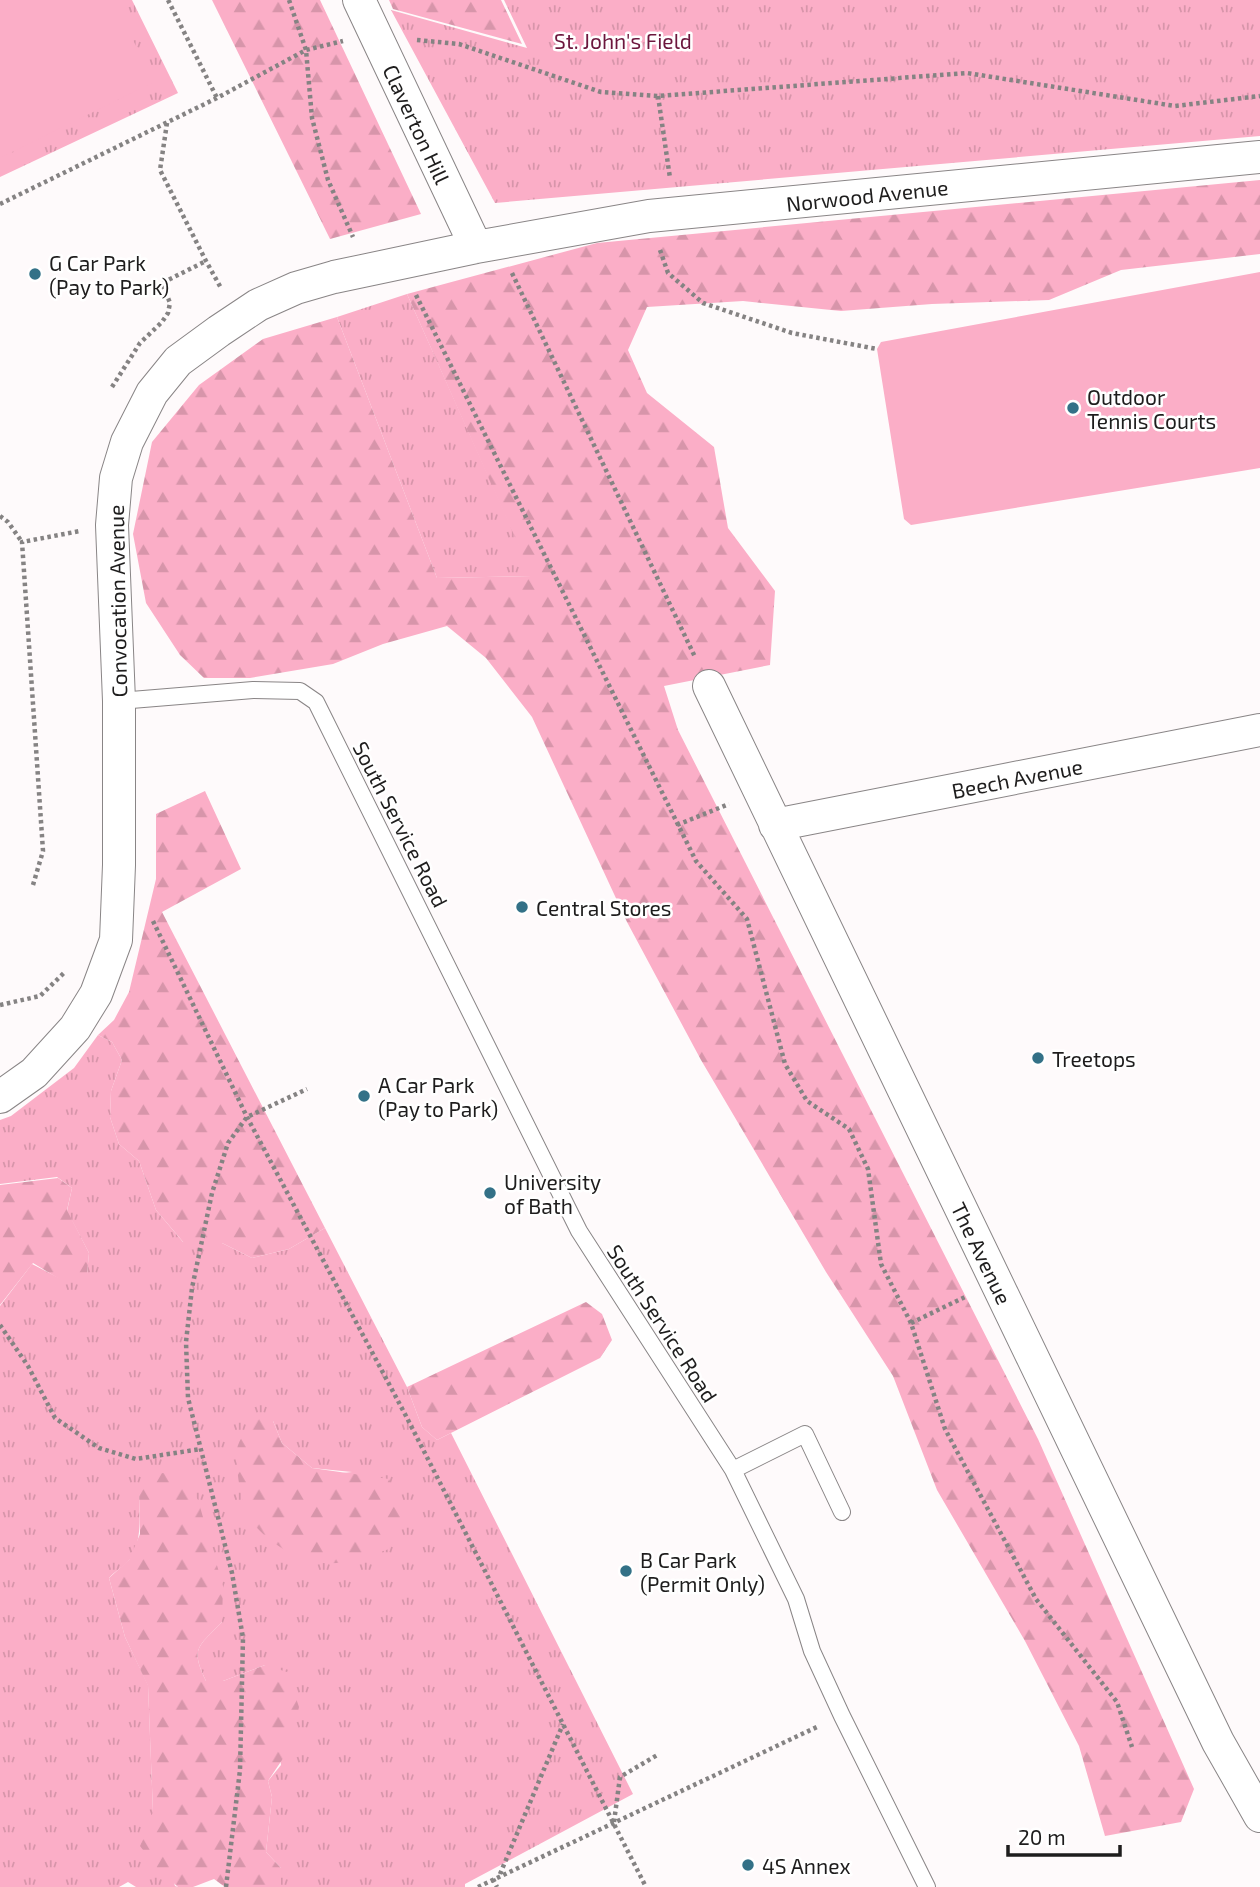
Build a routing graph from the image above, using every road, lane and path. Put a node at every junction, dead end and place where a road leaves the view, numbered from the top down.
1 (168, 0) edge
2 (289, 0) edge
3 (359, 0) edge
4 (376, 36) junction
5 (306, 50) junction
6 (658, 96) junction
7 (1260, 96) edge
8 (217, 98) junction
9 (167, 122) junction
10 (1260, 157) edge
11 (0, 204) edge
12 (649, 216) junction
13 (348, 226) dead end
14 (487, 245) junction
15 (206, 261) dead end
16 (399, 262) junction
17 (877, 349) dead end
18 (0, 516) edge
19 (84, 531) dead end
20 (22, 542) junction
21 (709, 686) joint
22 (119, 701) junction
23 (1260, 730) edge
24 (759, 792) junction
25 (677, 825) junction
26 (775, 825) junction
27 (33, 885) dead end
28 (151, 917) dead end
29 (69, 965) dead end
30 (0, 1005) edge
31 (307, 1089) dead end
32 (0, 1097) edge
33 (247, 1117) junction
34 (995, 1280) junction
35 (911, 1322) junction
36 (0, 1325) edge
37 (201, 1448) junction
38 (733, 1470) junction
39 (842, 1512) dead end
40 (842, 1716) junction
41 (563, 1723) junction
42 (1132, 1747) dead end
43 (659, 1754) dead end
44 (1258, 1809) edge
45 (614, 1823) junction
46 (500, 1875) junction
47 (493, 1879) junction
48 (226, 1887) edge
49 (478, 1887) edge
50 (497, 1887) edge
51 (646, 1887) edge
52 (927, 1887) edge

1 - 8 path
2 - 5 path
3 - 4 street, Claverton Hill
4 - 6 path
4 - 14 street, Claverton Hill
5 - 8 path
5 - 13 path
6 - 7 path
6 - 12 path
8 - 9 path
9 - 11 path
9 - 15 path
10 - 12 street, Norwood Avenue
12 - 14 street, Norwood Avenue
12 - 17 path
14 - 16 street, Convocation Avenue
14 - 21 path
16 - 22 street, Convocation Avenue
16 - 25 path
18 - 20 path
19 - 20 path
20 - 27 path
21 - 24 street, The Avenue
22 - 32 street, Convocation Avenue
22 - 38 lane, South Service Road
23 - 26 street, Beech Avenue
24 - 25 path
24 - 26 street, The Avenue
25 - 35 path
26 - 34 street, The Avenue
28 - 33 path
29 - 30 path
31 - 33 path
33 - 37 path
33 - 41 path
34 - 35 path
34 - 44 street, The Avenue
35 - 42 path
36 - 37 path
37 - 48 path
38 - 39 lane
38 - 40 lane, South Service Road
40 - 45 path
40 - 52 lane, South Service Road
41 - 45 path
41 - 46 path
43 - 45 path
45 - 46 path
45 - 51 path
46 - 47 path
47 - 49 path
47 - 50 path

